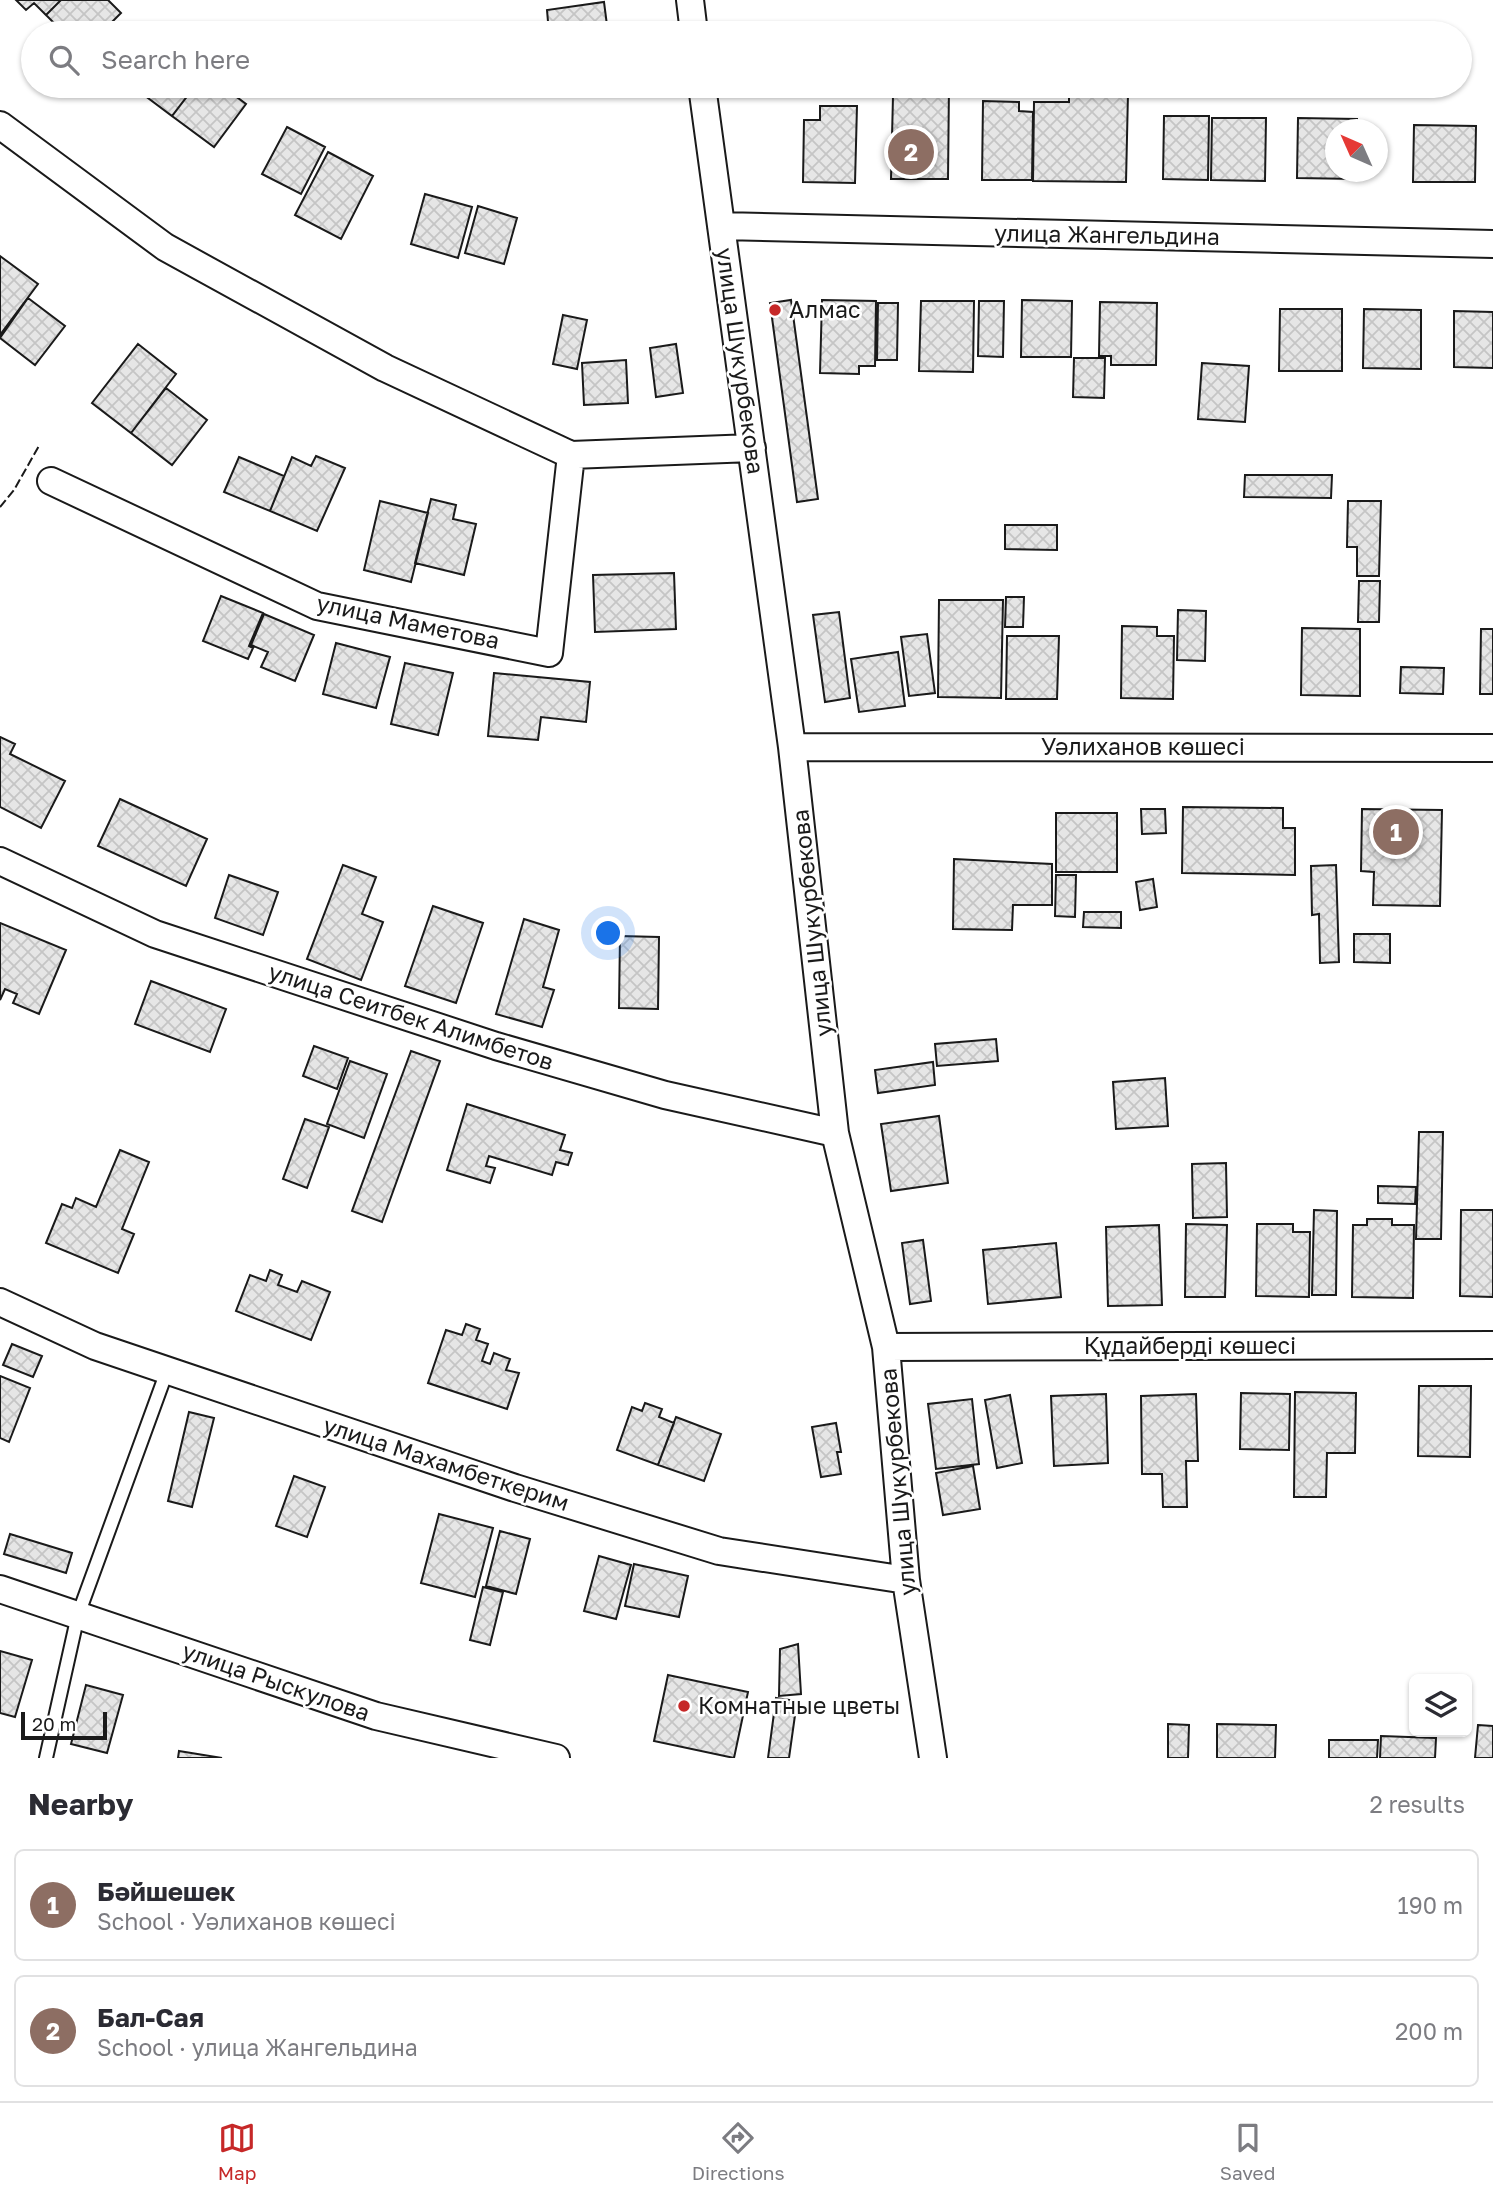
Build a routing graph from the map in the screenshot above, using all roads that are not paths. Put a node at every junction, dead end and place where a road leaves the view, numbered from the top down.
1 (690, 0) edge
2 (693, 21) edge
3 (704, 98) edge
4 (0, 125) edge
5 (721, 226) junction
6 (1493, 244) edge
7 (752, 448) junction
8 (572, 455) junction
9 (51, 481) dead end
10 (792, 747) junction
11 (1493, 748) edge
12 (0, 861) edge
13 (835, 1133) junction
14 (0, 1302) edge
15 (1493, 1345) edge
16 (886, 1347) junction
17 (167, 1371) junction
18 (906, 1580) junction
19 (0, 1589) edge
20 (78, 1615) junction
21 (46, 1758) edge
22 (556, 1758) edge
23 (933, 1758) edge

1 - 2 street
3 - 5 street, улица Шукурбекова
4 - 8 street
5 - 6 street, улица Жангельдина
5 - 7 street, улица Шукурбекова
7 - 8 street
7 - 10 street, улица Шукурбекова
8 - 9 street, улица Маметова
10 - 11 street, Уәлиханов көшесі
10 - 13 street, улица Шукурбекова
12 - 13 street, улица Сеитбек Алимбетов
13 - 16 street, улица Шукурбекова
14 - 17 street, улица Махамбеткерим
15 - 16 street, Құдайберді көшесі
16 - 18 street, улица Шукурбекова
17 - 18 street, улица Махамбеткерим
17 - 20 lane
18 - 23 street, улица Шукурбекова
19 - 20 street, улица Рыскулова
20 - 21 lane
20 - 22 street, улица Рыскулова

